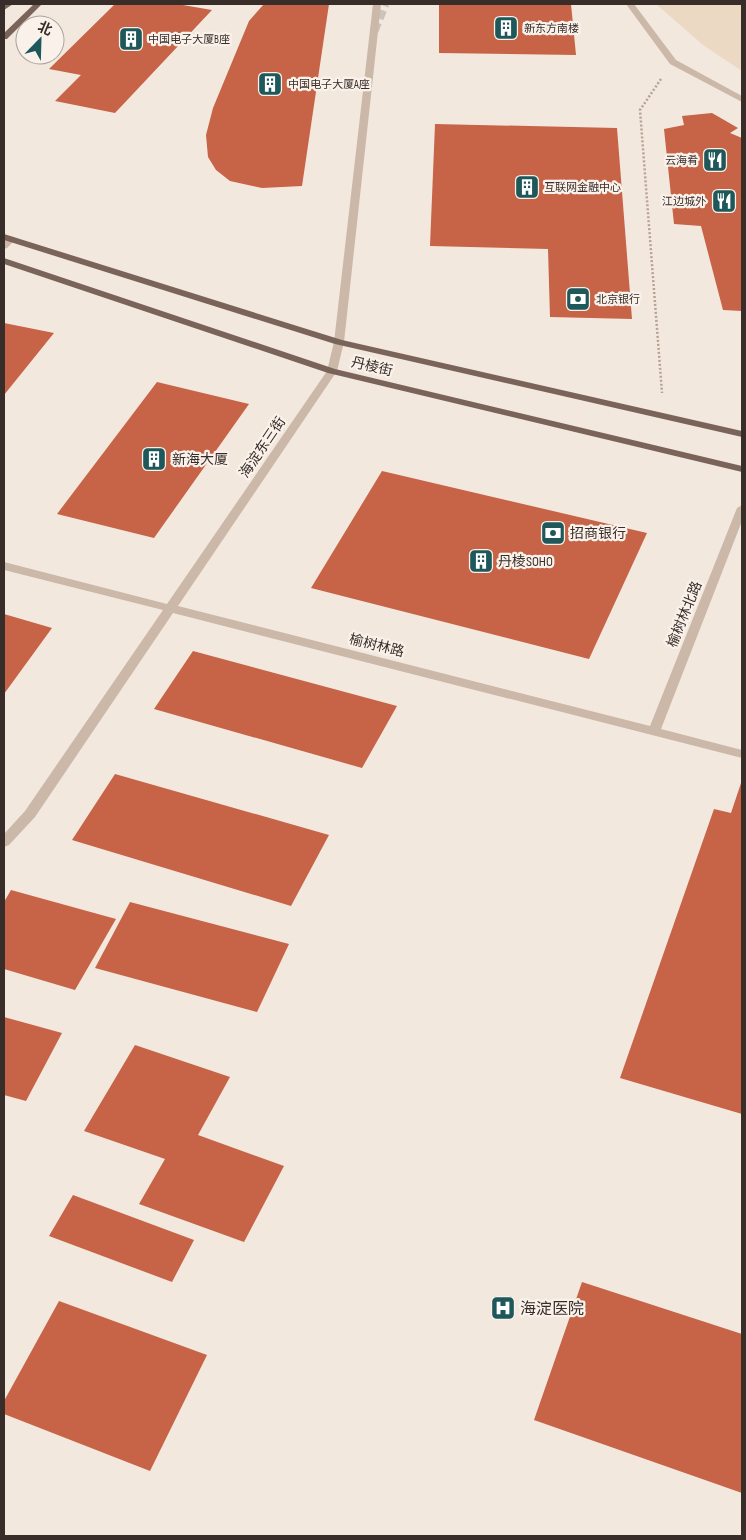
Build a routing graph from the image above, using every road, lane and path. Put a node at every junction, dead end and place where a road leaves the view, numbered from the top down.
1 (9, 4) edge
2 (38, 4) edge
3 (377, 4) edge
4 (630, 4) edge
5 (4, 8) edge
6 (4, 37) edge
7 (673, 62) junction
8 (742, 99) edge
9 (6, 241) edge
10 (4, 261) edge
11 (340, 342) junction
12 (332, 371) junction
13 (662, 396) dead end
14 (742, 434) edge
15 (742, 469) edge
16 (742, 508) edge
17 (4, 566) edge
18 (171, 608) junction
19 (654, 732) junction
20 (742, 754) edge
21 (4, 842) edge

1 - 5 main road
2 - 6 main road
3 - 11 street, 海淀东三街
4 - 7 street
7 - 8 street
7 - 13 path
9 - 11 main road, 丹棱街
10 - 12 main road, 丹棱街
11 - 12 street, 海淀东三街
11 - 14 main road, 丹棱街
12 - 15 main road, 丹棱街
12 - 18 street, 海淀东三街
16 - 19 street, 榆树林北路
17 - 18 street, 榆树林路
18 - 19 street, 榆树林路
18 - 21 street, 海淀东三街
19 - 20 street, 榆树林路

